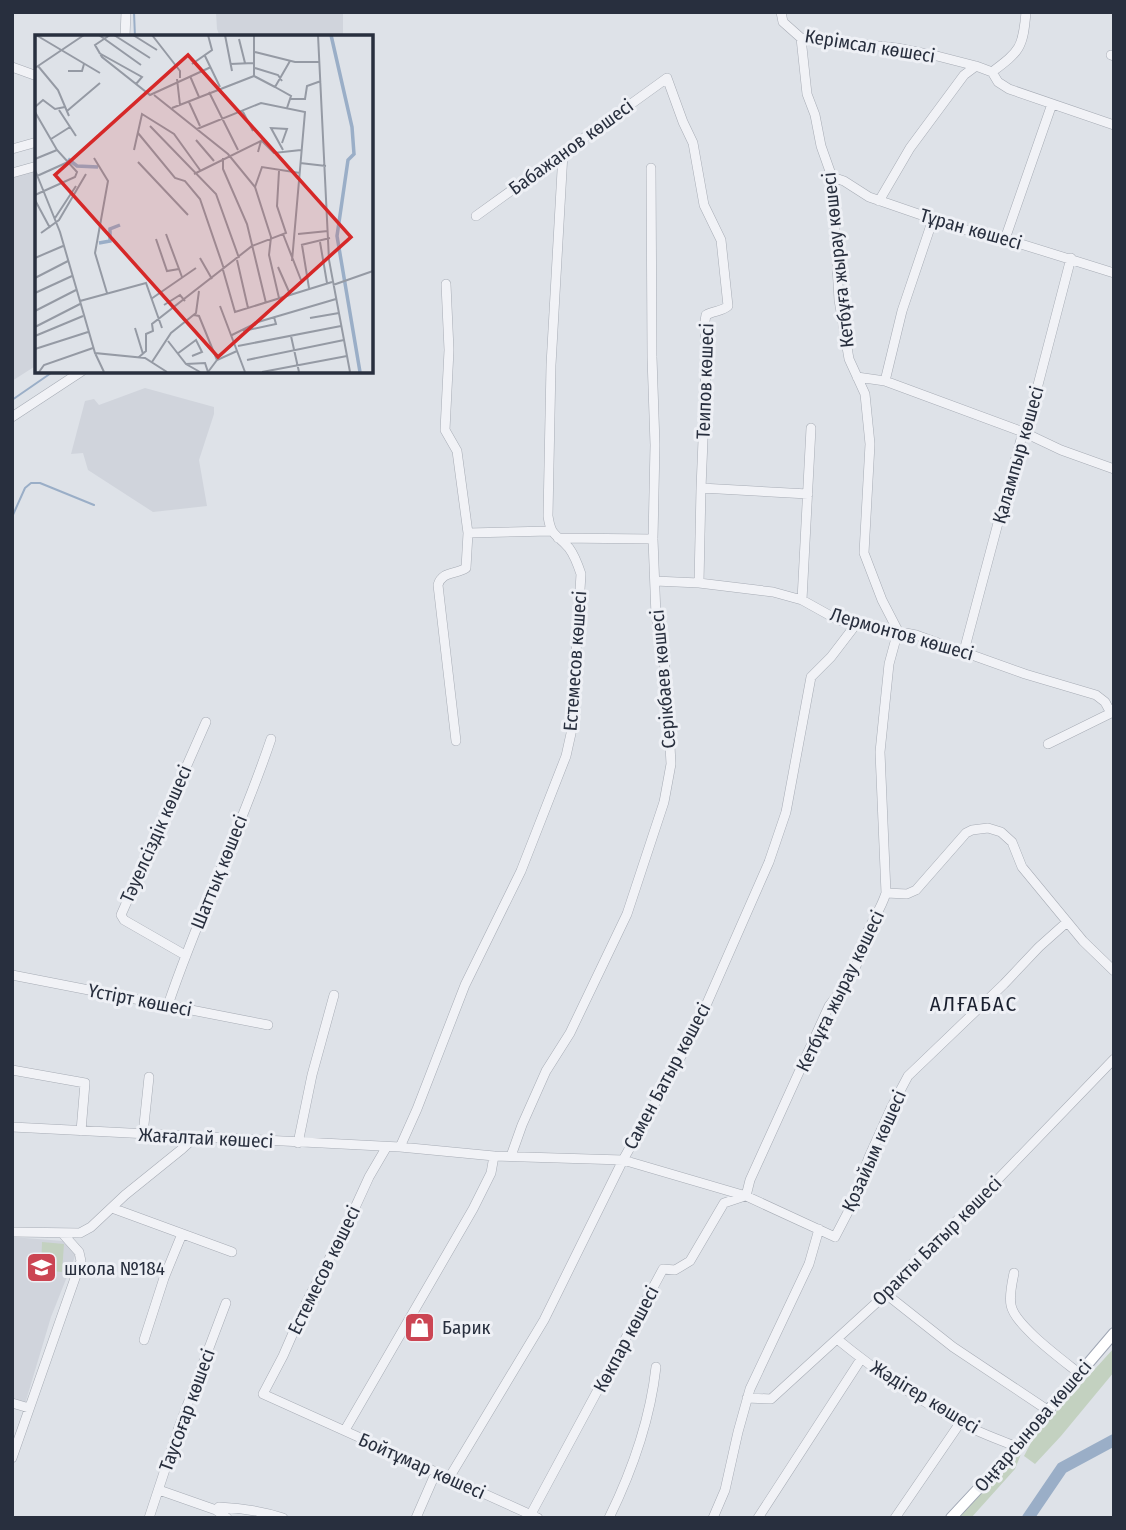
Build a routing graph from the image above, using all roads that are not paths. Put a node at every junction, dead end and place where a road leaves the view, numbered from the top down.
1 (126, 12) edge
2 (1026, 12) edge
3 (782, 17) edge
4 (125, 35) edge
5 (801, 38) junction
6 (976, 66) junction
7 (12, 68) edge
8 (992, 72) junction
9 (35, 75) edge
10 (667, 78) joint
11 (1052, 104) junction
12 (1114, 125) edge
13 (35, 143) edge
14 (12, 149) edge
15 (564, 153) junction
16 (35, 167) edge
17 (652, 168) dead end
18 (12, 173) edge
19 (832, 177) junction
20 (879, 201) junction
21 (476, 216) dead end
22 (933, 219) junction
23 (1005, 239) junction
24 (1070, 258) junction
25 (1114, 273) edge
26 (446, 284) dead end
27 (79, 373) edge
28 (857, 377) junction
29 (885, 381) junction
30 (12, 417) edge
31 (811, 428) dead end
32 (1023, 432) junction
33 (1114, 469) edge
34 (701, 488) junction
35 (808, 494) junction
36 (468, 533) junction
37 (554, 535) junction
38 (653, 539) junction
39 (655, 582) junction
40 (699, 583) junction
41 (802, 600) junction
42 (857, 623) junction
43 (898, 631) junction
44 (964, 651) junction
45 (1112, 715) edge
46 (206, 722) dead end
47 (271, 739) dead end
48 (456, 741) dead end
49 (1048, 744) dead end
50 (886, 893) junction
51 (1067, 922) junction
52 (185, 955) junction
53 (1114, 971) edge
54 (12, 975) edge
55 (334, 995) dead end
56 (168, 1005) junction
57 (268, 1025) dead end
58 (1114, 1059) edge
59 (12, 1070) edge
60 (149, 1077) dead end
61 (12, 1127) edge
62 (80, 1131) junction
63 (143, 1134) junction
64 (195, 1136) junction
65 (298, 1143) junction
66 (386, 1147) junction
67 (400, 1147) junction
68 (494, 1156) junction
69 (511, 1156) junction
70 (623, 1160) junction
71 (746, 1196) junction
72 (112, 1208) junction
73 (819, 1229) junction
74 (12, 1232) edge
75 (62, 1233) junction
76 (182, 1234) junction
77 (232, 1252) dead end
78 (1014, 1273) dead end
79 (886, 1294) junction
80 (226, 1303) dead end
81 (1114, 1334) edge
82 (837, 1339) junction
83 (144, 1340) dead end
84 (861, 1359) junction
85 (656, 1367) dead end
86 (1080, 1374) junction
87 (263, 1394) joint
88 (747, 1398) junction
89 (12, 1403) edge
90 (29, 1408) junction
91 (1049, 1411) junction
92 (960, 1423) junction
93 (345, 1430) junction
94 (1017, 1447) junction
95 (12, 1458) edge
96 (436, 1472) junction
97 (449, 1478) junction
98 (159, 1490) junction
99 (216, 1510) junction
100 (534, 1516) edge
101 (149, 1518) edge
102 (227, 1518) edge
103 (283, 1518) edge
104 (416, 1518) edge
105 (609, 1518) edge
106 (713, 1518) edge
107 (758, 1518) edge
108 (895, 1518) edge
109 (951, 1518) edge

1 - 4 street
2 - 8 street
3 - 5 street, Керімсал көшесі
5 - 6 street, Керімсал көшесі
5 - 19 street, Кетбұға жырау көшесі
6 - 8 street, Керімсал көшесі
6 - 20 street
7 - 9 street
8 - 11 street, Керімсал көшесі
10 - 15 street, Бабажанов көшесі
10 - 34 street, Теипов көшесі
11 - 12 street, Керімсал көшесі
11 - 23 street
13 - 14 street
15 - 21 street, Бабажанов көшесі
15 - 37 street
16 - 18 street
17 - 38 street, Серікбаев көшесі
19 - 20 street, Тұран көшесі
19 - 28 street, Кетбұға жырау көшесі
20 - 22 street, Тұран көшесі
22 - 23 street, Тұран көшесі
22 - 29 street
23 - 24 street, Тұран көшесі
24 - 25 street, Тұран көшесі
24 - 32 street, Қалампыр көшесі
26 - 36 street
27 - 30 street
28 - 29 street
28 - 43 street, Кетбұға жырау көшесі
29 - 32 street
31 - 35 street
32 - 33 street
32 - 44 street, Қалампыр көшесі
34 - 35 street
34 - 40 street, Теипов көшесі
35 - 41 street
36 - 37 street
36 - 48 street
37 - 38 street
37 - 67 street, Естемесов көшесі
38 - 39 street, Серікбаев көшесі
39 - 40 street, Лермонтов көшесі
39 - 69 street, Серікбаев көшесі
40 - 41 street, Лермонтов көшесі
41 - 42 street, Лермонтов көшесі
42 - 43 street, Лермонтов көшесі
42 - 70 street, Самен Батыр көшесі
43 - 44 street, Лермонтов көшесі
43 - 50 street, Кетбұға жырау көшесі
44 - 45 street, Лермонтов көшесі
45 - 49 street, Лермонтов көшесі
46 - 52 street, Тәуелсіздік көшесі
47 - 52 street, Шаттық көшесі
50 - 51 street
50 - 71 street, Кетбұға жырау көшесі
51 - 53 street
51 - 73 street, Қозайым көшесі
52 - 56 street, Шаттық көшесі
54 - 56 street, Үстірт көшесі
55 - 65 street
56 - 57 street, Үстірт көшесі
58 - 79 street, Оракты Батыр көшесі
59 - 62 street
60 - 63 street
61 - 62 street, Жағалтай көшесі
62 - 63 street, Жағалтай көшесі
63 - 64 street, Жағалтай көшесі
64 - 65 street, Жағалтай көшесі
64 - 72 street
65 - 66 street, Жағалтай көшесі
66 - 67 street, Жағалтай көшесі
66 - 87 street, Естемесов көшесі
67 - 68 street
68 - 69 street
68 - 93 street
69 - 70 street
70 - 71 street
70 - 97 street, Самен Батыр көшесі
71 - 73 street
71 - 100 street, Көкпар көшесі
72 - 75 street
72 - 76 street
73 - 88 street
74 - 75 street
75 - 90 street
76 - 77 street
76 - 83 street
78 - 86 street
79 - 82 street, Оракты Батыр көшесі
79 - 91 street
80 - 98 street, Тауcоғар көшесі
81 - 86 main road, Оңғарсынова көшесі
82 - 84 street, Жәдігер көшесі
82 - 88 street, Оракты Батыр көшесі
84 - 92 street, Жәдігер көшесі
84 - 107 street
85 - 105 street
86 - 91 main road, Оңғарсынова көшесі
87 - 93 street, Бойтұмар көшесі
88 - 106 street
89 - 90 street
90 - 95 street
91 - 94 main road, Оңғарсынова көшесі
92 - 94 street, Жәдігер көшесі
92 - 108 street
93 - 96 street, Бойтұмар көшесі
94 - 109 main road, Оңғарсынова көшесі
96 - 97 street, Бойтұмар көшесі
96 - 104 street
97 - 100 street, Бойтұмар көшесі
98 - 99 street
98 - 101 street, Тауcоғар көшесі
99 - 102 street
99 - 103 street

